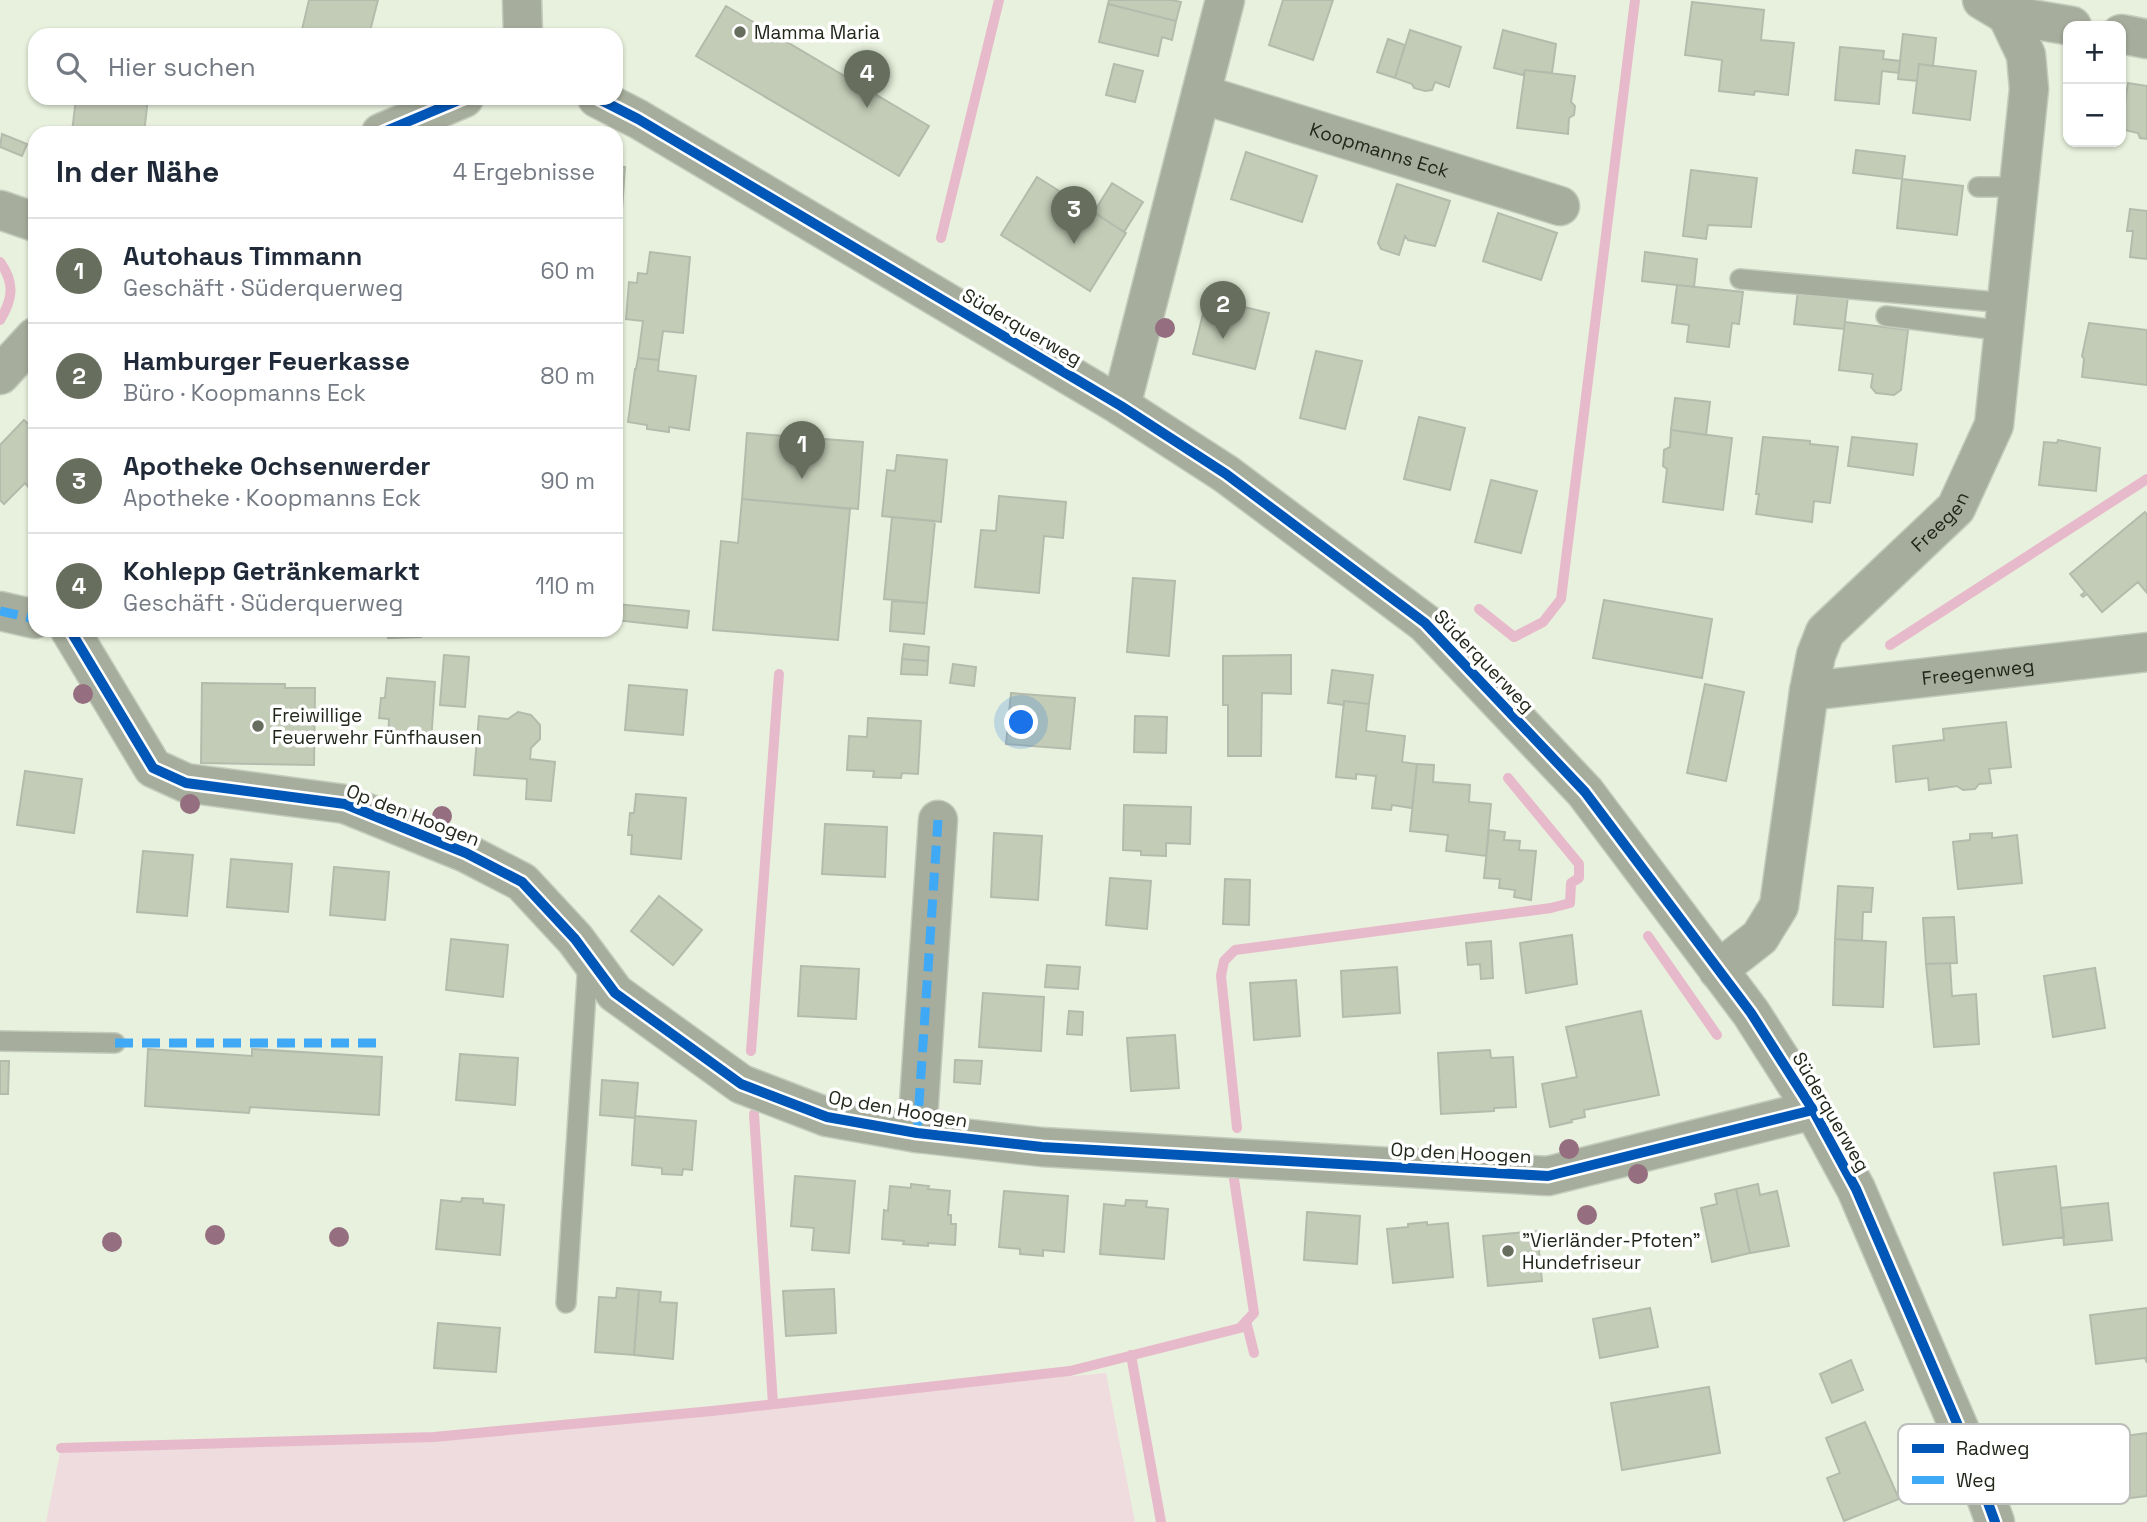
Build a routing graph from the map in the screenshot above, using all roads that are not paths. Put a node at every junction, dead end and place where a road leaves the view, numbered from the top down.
1 (522, 0) edge
2 (1225, 0) edge
3 (1994, 8) edge
4 (2063, 24) edge
5 (523, 28) edge
6 (2126, 35) edge
7 (2147, 38) edge
8 (1201, 94) junction
9 (447, 105) edge
10 (610, 105) edge
11 (398, 126) edge
12 (1978, 187) dead end
13 (2019, 187) junction
14 (1560, 206) dead end
15 (0, 210) edge
16 (28, 220) edge
17 (1740, 279) dead end
18 (1886, 316) dead end
19 (2005, 317) junction
20 (28, 345) edge
21 (0, 375) edge
22 (1121, 406) junction
23 (0, 611) edge
24 (28, 617) edge
25 (74, 637) edge
26 (2147, 652) edge
27 (1809, 691) junction
28 (938, 820) dead end
29 (589, 957) junction
30 (1718, 970) junction
31 (0, 1041) edge
32 (115, 1043) dead end
33 (1813, 1110) junction
34 (917, 1133) junction
35 (566, 1303) dead end
36 (1957, 1424) edge
37 (1988, 1504) edge
38 (1995, 1522) edge

1 - 5 street
2 - 8 street
3 - 4 street, Freegen
3 - 13 street, Freegen
6 - 7 street
8 - 14 street, Koopmanns Eck
8 - 22 street
9 - 11 street
10 - 22 street, Süderquerweg
12 - 13 lane
13 - 19 street, Freegen
15 - 16 street
17 - 19 lane
18 - 19 lane
19 - 27 street, Freegen
20 - 21 street
22 - 30 street, Süderquerweg
23 - 24 street
25 - 29 street, Op den Hoogen
26 - 27 street, Freegenweg
27 - 30 street, Freegen
28 - 34 street, Op den Hoogen
29 - 34 street, Op den Hoogen
29 - 35 lane
30 - 33 street, Süderquerweg
31 - 32 lane
33 - 34 street, Op den Hoogen
33 - 36 street, Süderquerweg
37 - 38 street, Süderquerweg

